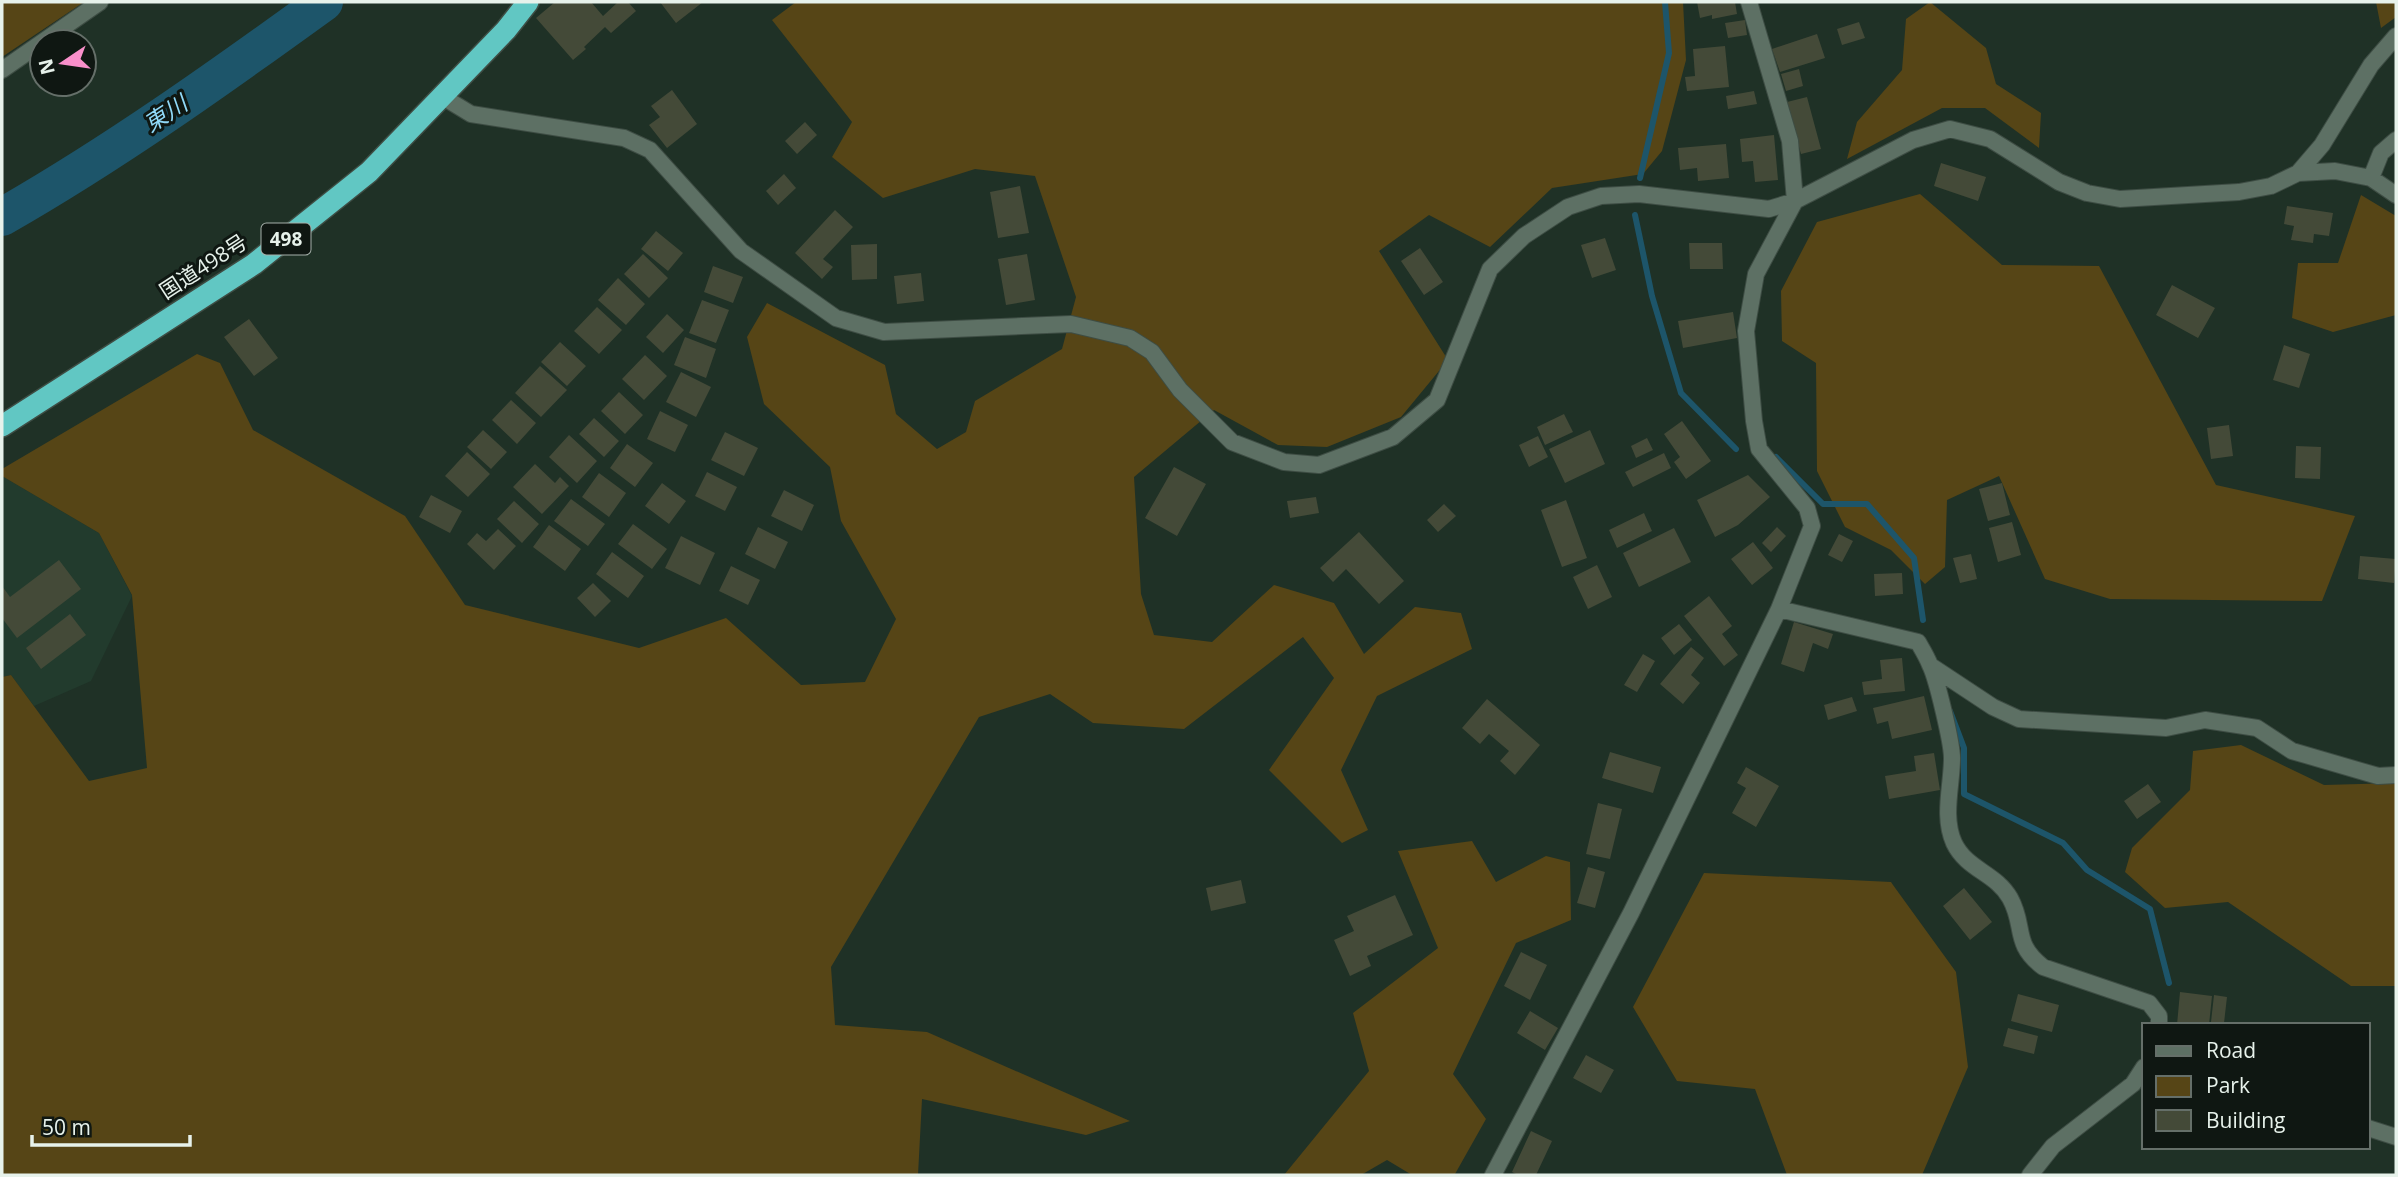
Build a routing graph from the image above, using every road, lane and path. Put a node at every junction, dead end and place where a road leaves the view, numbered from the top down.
1 (100, 2) edge
2 (528, 2) edge
3 (1749, 2) edge
4 (2396, 36) edge
5 (2, 70) edge
6 (443, 97) junction
7 (2396, 140) edge
8 (2298, 173) junction
9 (2371, 178) junction
10 (2396, 195) edge
11 (1795, 201) junction
12 (2, 426) edge
13 (1779, 609) junction
14 (1931, 666) junction
15 (2396, 775) edge
16 (2160, 1023) edge
17 (2142, 1069) edge
18 (2370, 1129) edge
19 (2396, 1137) edge
20 (1493, 1175) edge
21 (2030, 1175) edge

1 - 5 street
2 - 6 highway, 国道498号 / 498
3 - 11 street
4 - 8 street
6 - 11 street
6 - 12 highway, 国道498号 / 498
7 - 9 street
8 - 9 street
8 - 11 street
9 - 10 street
11 - 13 street
13 - 14 street
13 - 20 street
14 - 15 street
14 - 16 street
17 - 21 street
18 - 19 street

